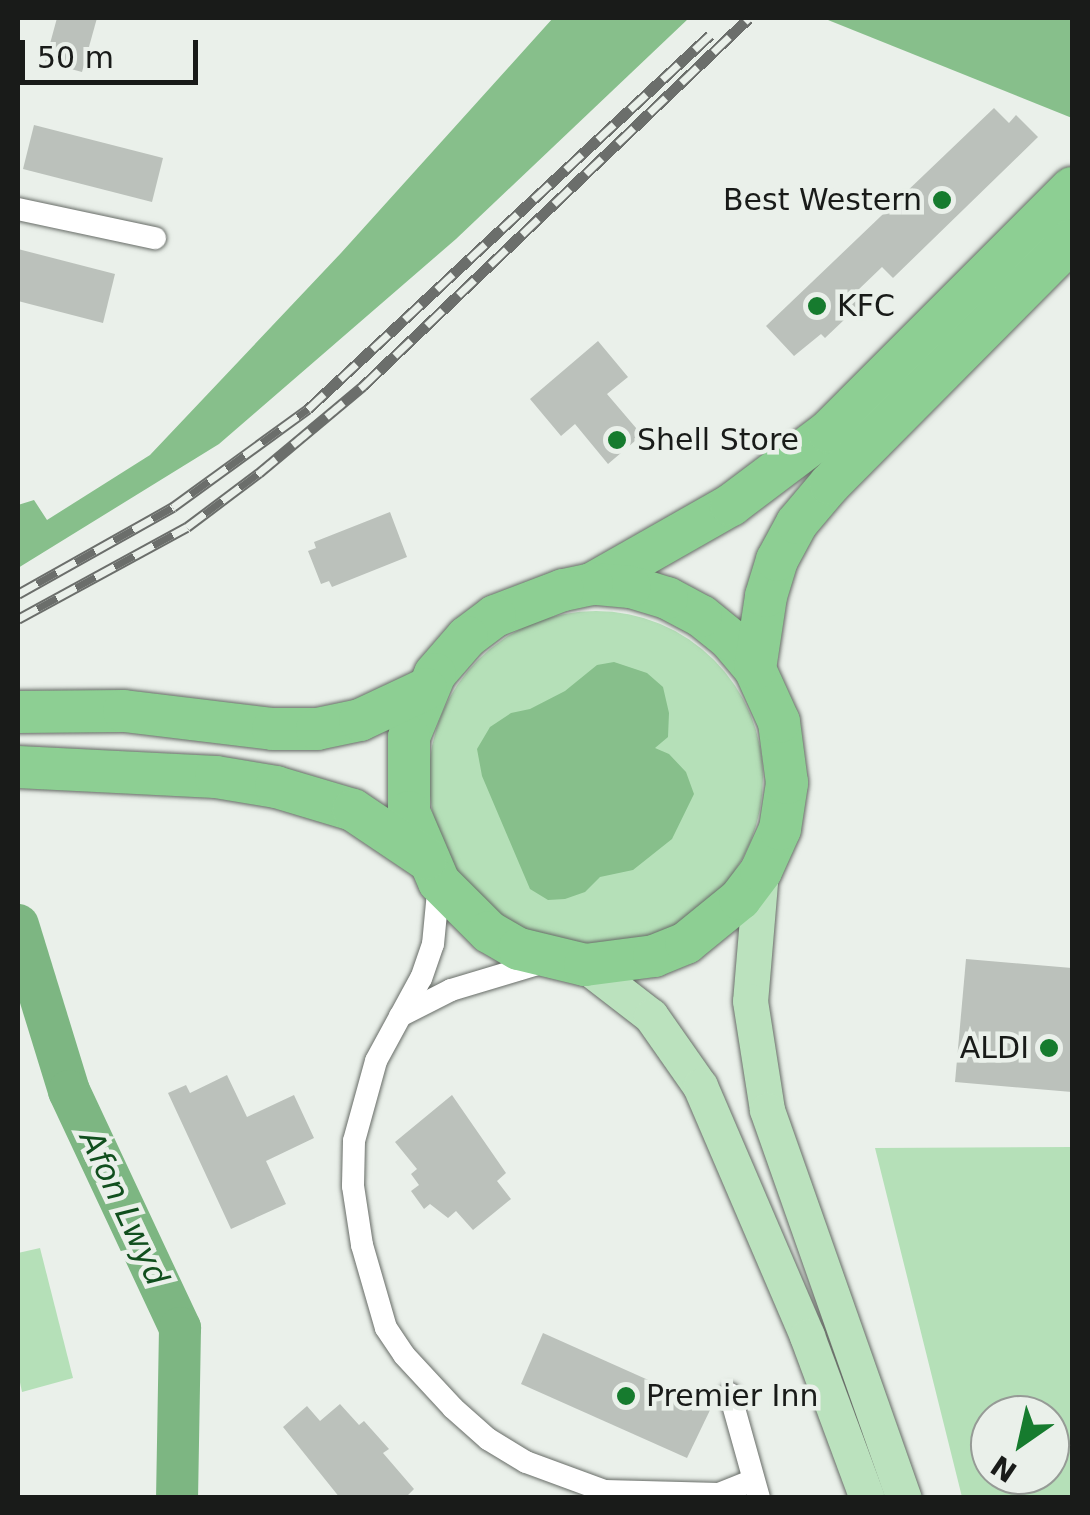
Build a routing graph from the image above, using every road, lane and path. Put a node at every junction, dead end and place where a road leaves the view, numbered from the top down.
1 (1072, 188) edge
2 (18, 209) edge
3 (154, 238) dead end
4 (1072, 240) edge
5 (592, 584) junction
6 (755, 669) junction
7 (426, 689) junction
8 (18, 712) edge
9 (25, 766) edge
10 (432, 871) junction
11 (761, 871) junction
12 (569, 962) junction
13 (400, 1016) junction
14 (730, 1394) dead end
15 (755, 1489) edge
16 (867, 1498) edge
17 (904, 1498) edge

1 - 5 highway
2 - 3 street
4 - 6 highway
5 - 6 highway
5 - 7 highway
6 - 11 highway
7 - 8 highway
7 - 10 highway
9 - 10 highway
10 - 12 highway
10 - 13 street
11 - 12 highway
11 - 17 main road
12 - 13 street
12 - 16 main road
13 - 15 street
14 - 15 street

